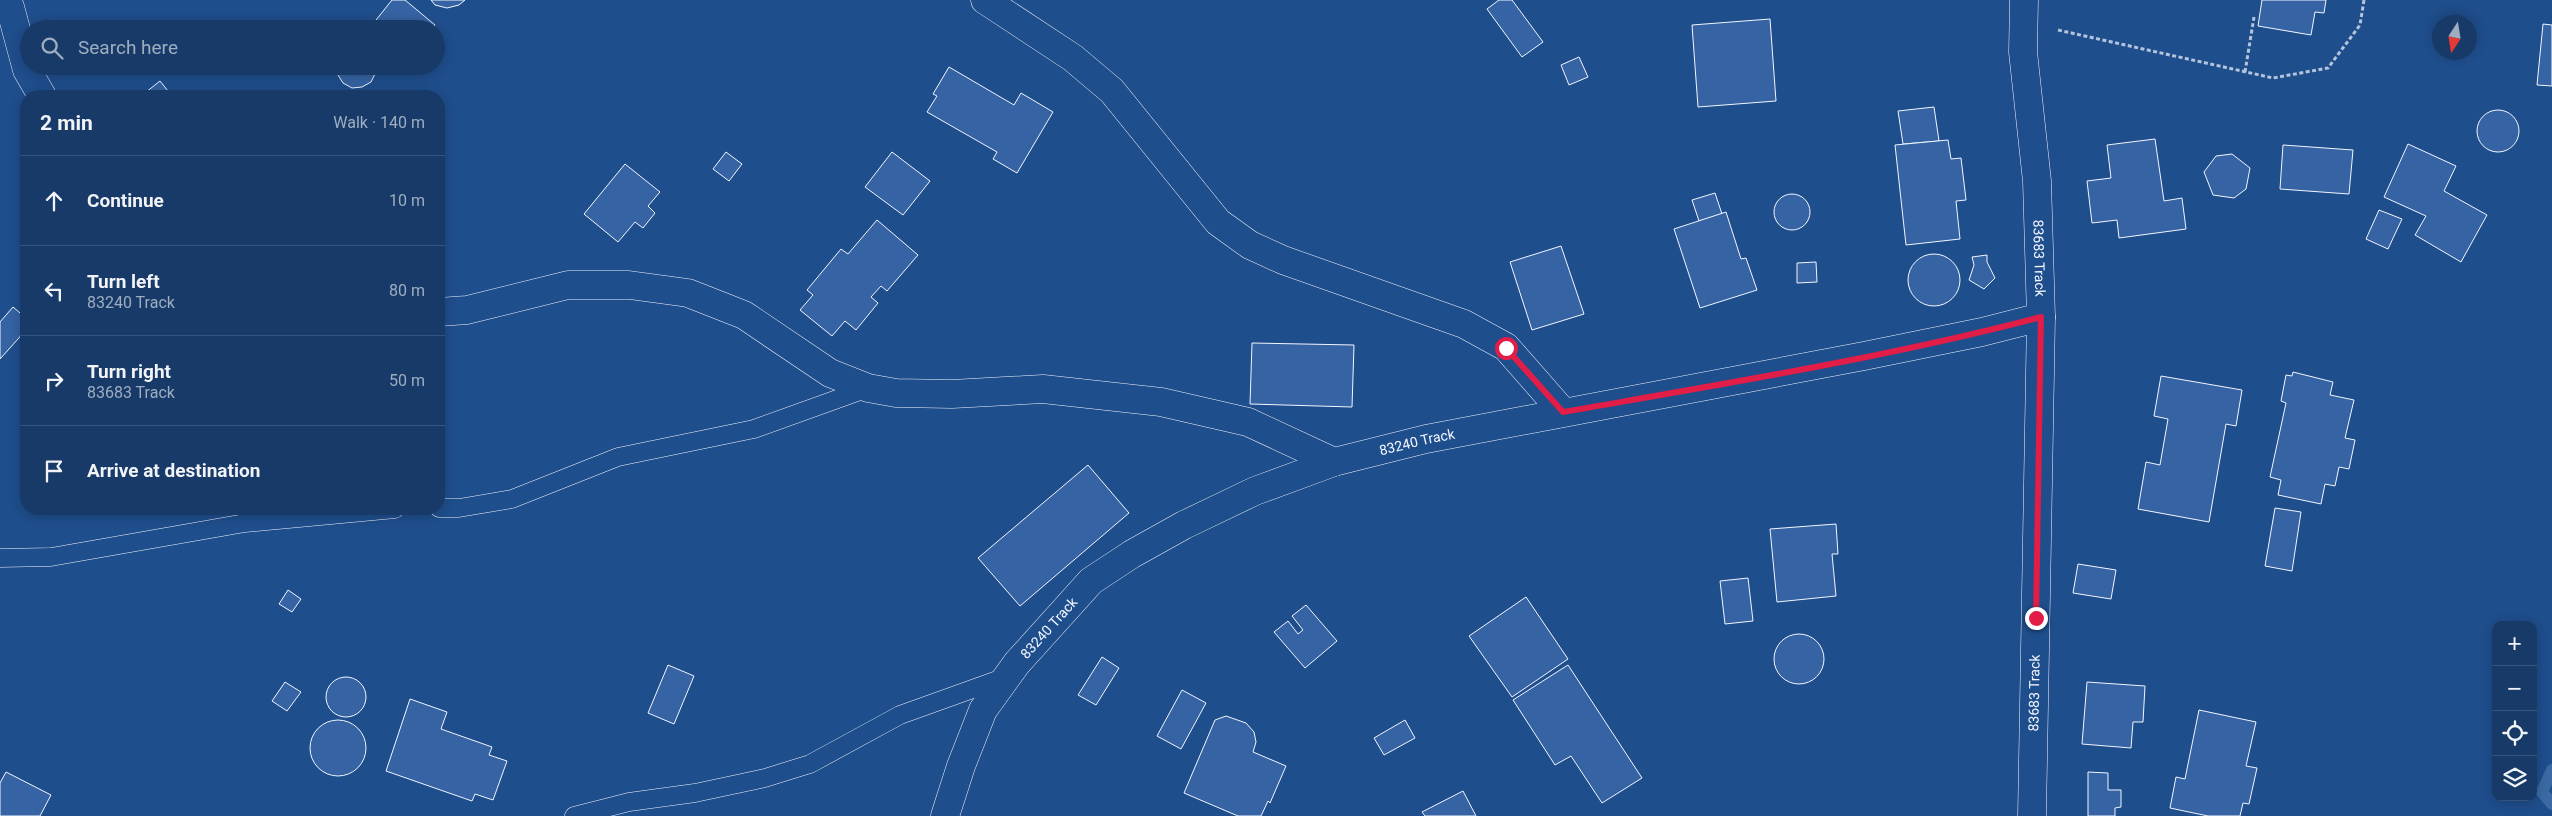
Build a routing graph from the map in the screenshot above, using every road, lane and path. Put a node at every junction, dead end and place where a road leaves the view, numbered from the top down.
1 (985, 0) edge
2 (2364, 0) edge
3 (10, 7) dead end
4 (2024, 11) edge
5 (2254, 17) dead end
6 (20, 44) edge
7 (2246, 72) junction
8 (30, 75) edge
9 (39, 90) edge
10 (445, 312) edge
11 (2041, 317) junction
12 (868, 388) junction
13 (1563, 412) junction
14 (1334, 462) junction
15 (445, 508) edge
16 (330, 515) edge
17 (0, 558) edge
18 (1007, 677) junction
19 (574, 816) edge
20 (945, 816) edge
21 (2032, 816) edge

1 - 13 street
2 - 7 path
3 - 6 street
4 - 7 path
4 - 11 street, 83683 Track
5 - 7 path
8 - 9 street
10 - 12 street
11 - 13 street, 83240 Track
11 - 21 street, 83683 Track
12 - 14 street
12 - 15 lane
13 - 14 street, 83240 Track
14 - 18 street, 83240 Track
16 - 17 lane
18 - 19 lane
18 - 20 street, 83240 Track

